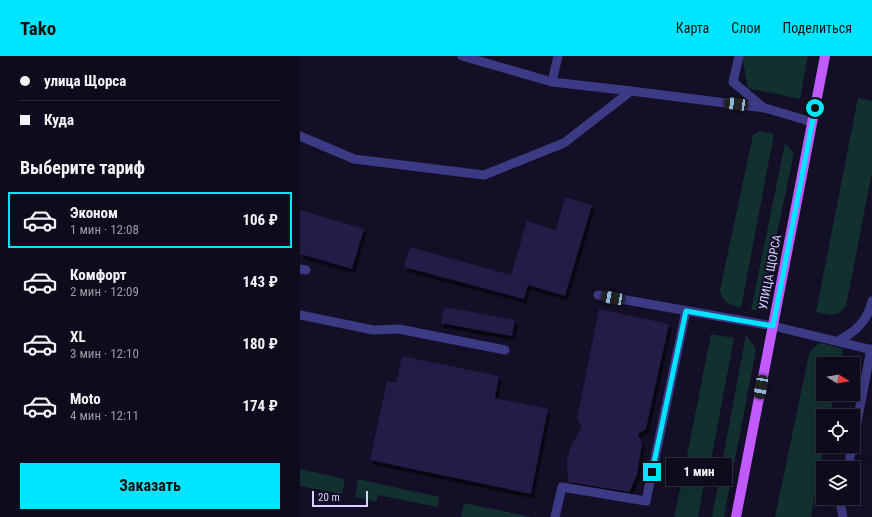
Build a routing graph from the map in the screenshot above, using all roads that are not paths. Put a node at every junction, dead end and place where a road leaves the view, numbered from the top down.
1 (462, 56) edge
2 (558, 56) edge
3 (739, 56) edge
4 (825, 56) edge
5 (552, 82) junction
6 (631, 91) junction
7 (765, 108) junction
8 (812, 122) junction
9 (300, 136) edge
10 (598, 295) dead end
11 (871, 306) edge
12 (686, 311) junction
13 (300, 315) edge
14 (773, 326) junction
15 (838, 342) junction
16 (505, 350) dead end
17 (871, 350) edge
18 (860, 409) edge
19 (841, 505) edge
20 (555, 517) edge
21 (736, 517) edge
22 (843, 517) edge

1 - 5 lane
2 - 5 lane
3 - 7 lane
4 - 8 main road, УЛИЦА ЩОРСА
5 - 6 lane
6 - 7 lane
6 - 9 lane
7 - 8 lane
8 - 14 main road, УЛИЦА ЩОРСА
10 - 12 lane
11 - 15 lane
12 - 14 lane
12 - 20 lane
13 - 16 lane
14 - 15 lane
14 - 21 main road, УЛИЦА ЩОРСА
15 - 17 lane
17 - 18 lane
19 - 22 lane

